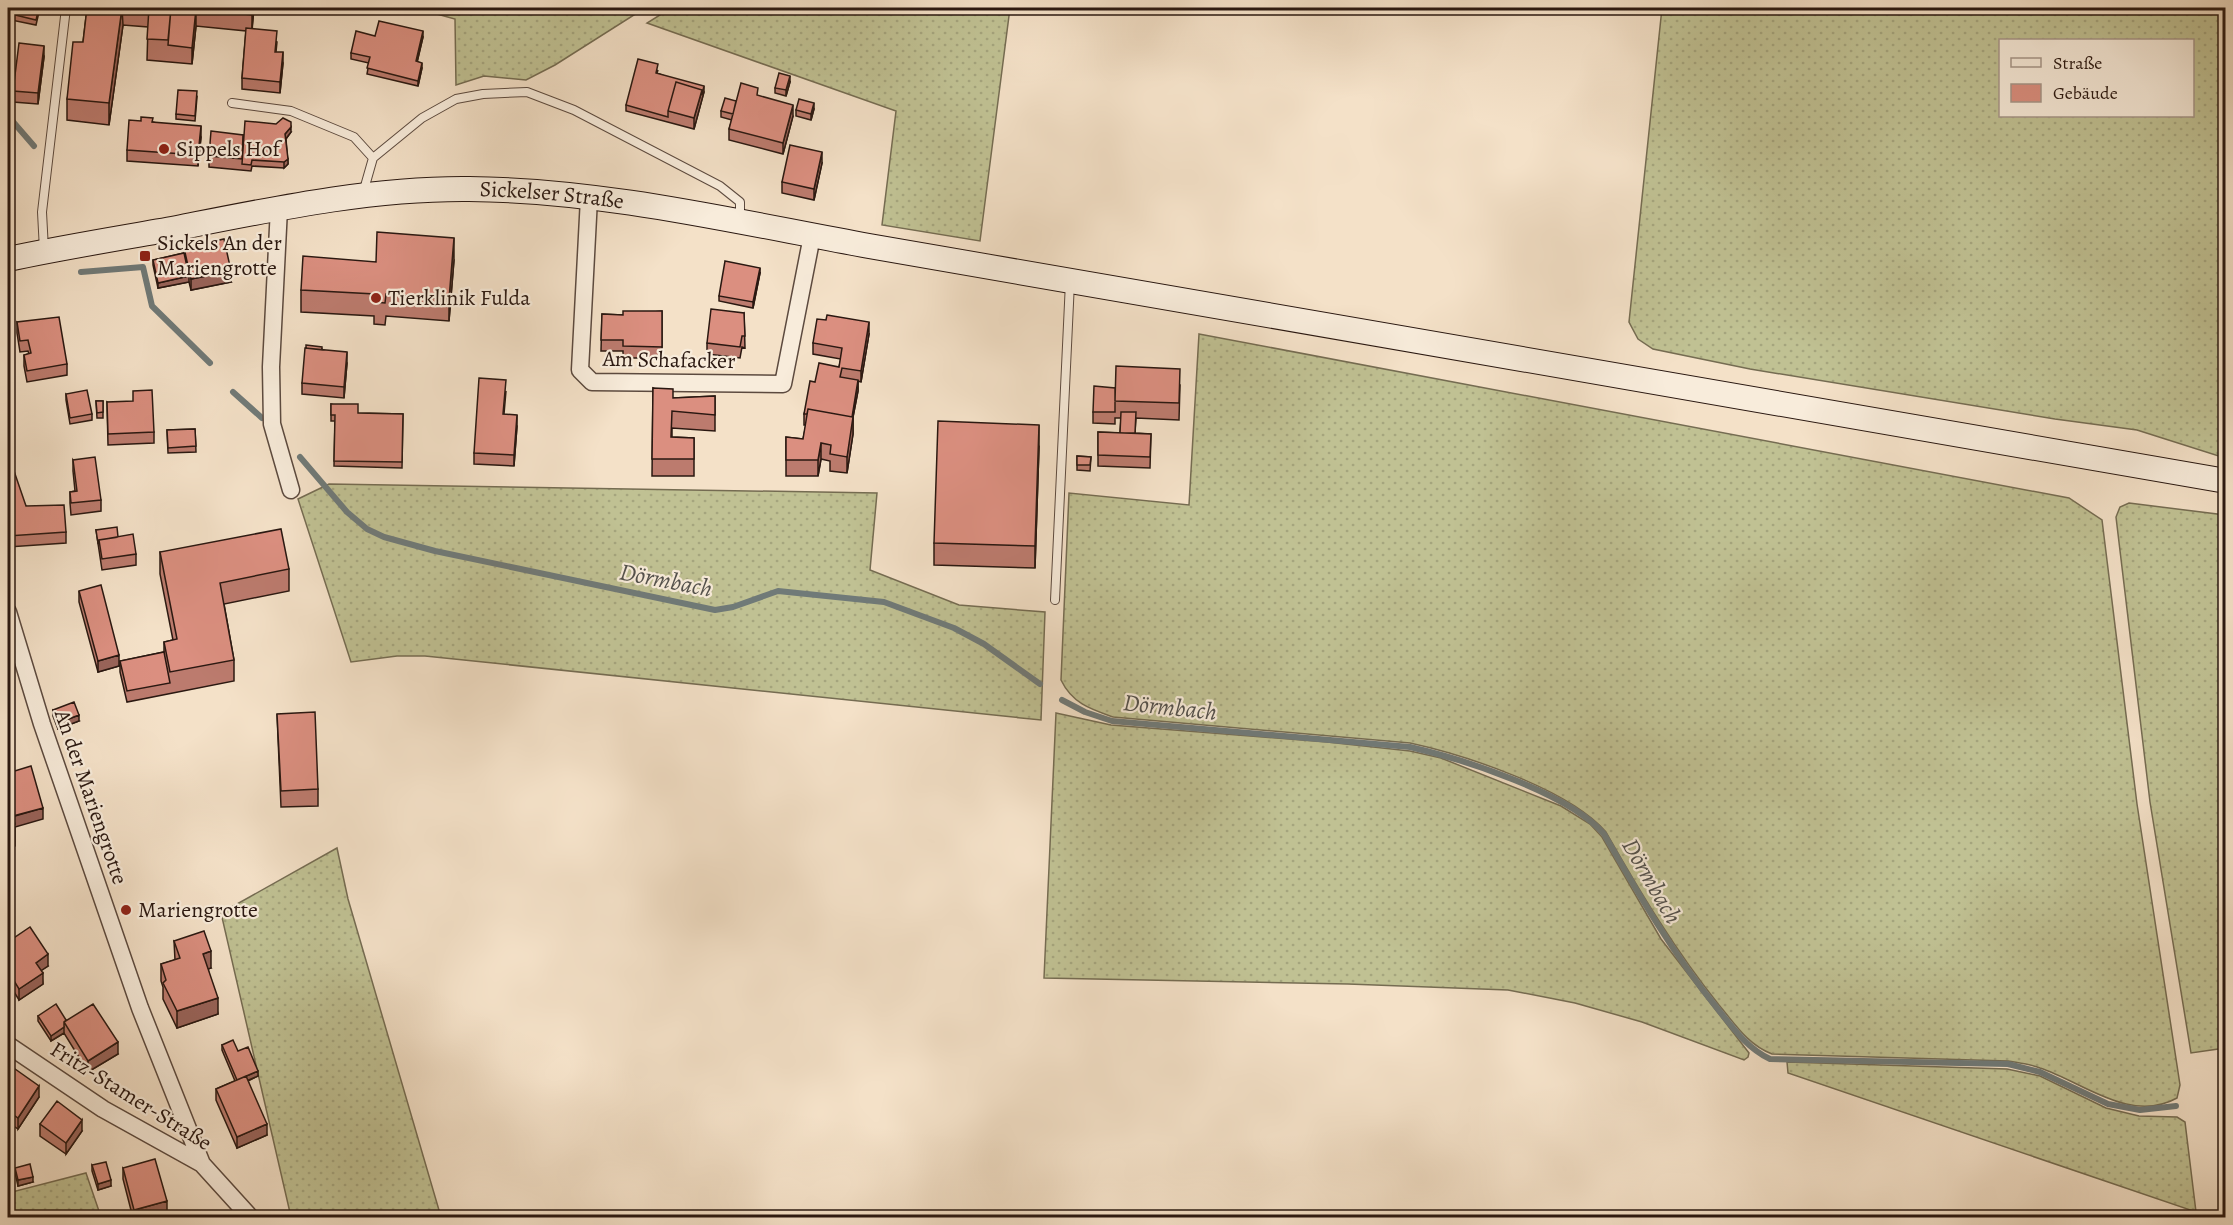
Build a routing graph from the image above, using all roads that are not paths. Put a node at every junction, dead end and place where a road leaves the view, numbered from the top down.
1 (66, 8) edge
2 (232, 103) dead end
3 (373, 158) junction
4 (362, 196) junction
5 (589, 198) junction
6 (279, 208) junction
7 (741, 222) junction
8 (812, 236) junction
9 (45, 253) junction
10 (8, 259) edge
11 (1070, 280) junction
12 (2226, 481) edge
13 (291, 490) dead end
14 (1055, 600) dead end
15 (8, 612) edge
16 (8, 1045) edge
17 (202, 1164) junction
18 (251, 1218) edge

1 - 9 lane
2 - 3 lane
3 - 4 lane
3 - 7 lane
4 - 5 main road, Sickelser Straße
4 - 6 main road, Sickelser Straße
5 - 7 main road, Sickelser Straße
5 - 8 street, Am Schafacker
6 - 9 main road, Sickelser Straße
6 - 13 street
7 - 8 main road, Sickelser Straße
8 - 11 main road, Sickelser Straße
9 - 10 main road, Sickelser Straße
11 - 12 main road, Sickelser Straße
11 - 14 lane
15 - 17 street, An der Mariengrotte
16 - 17 street, Fritz-Stamer-Straße
17 - 18 street, Fritz-Stamer-Straße

